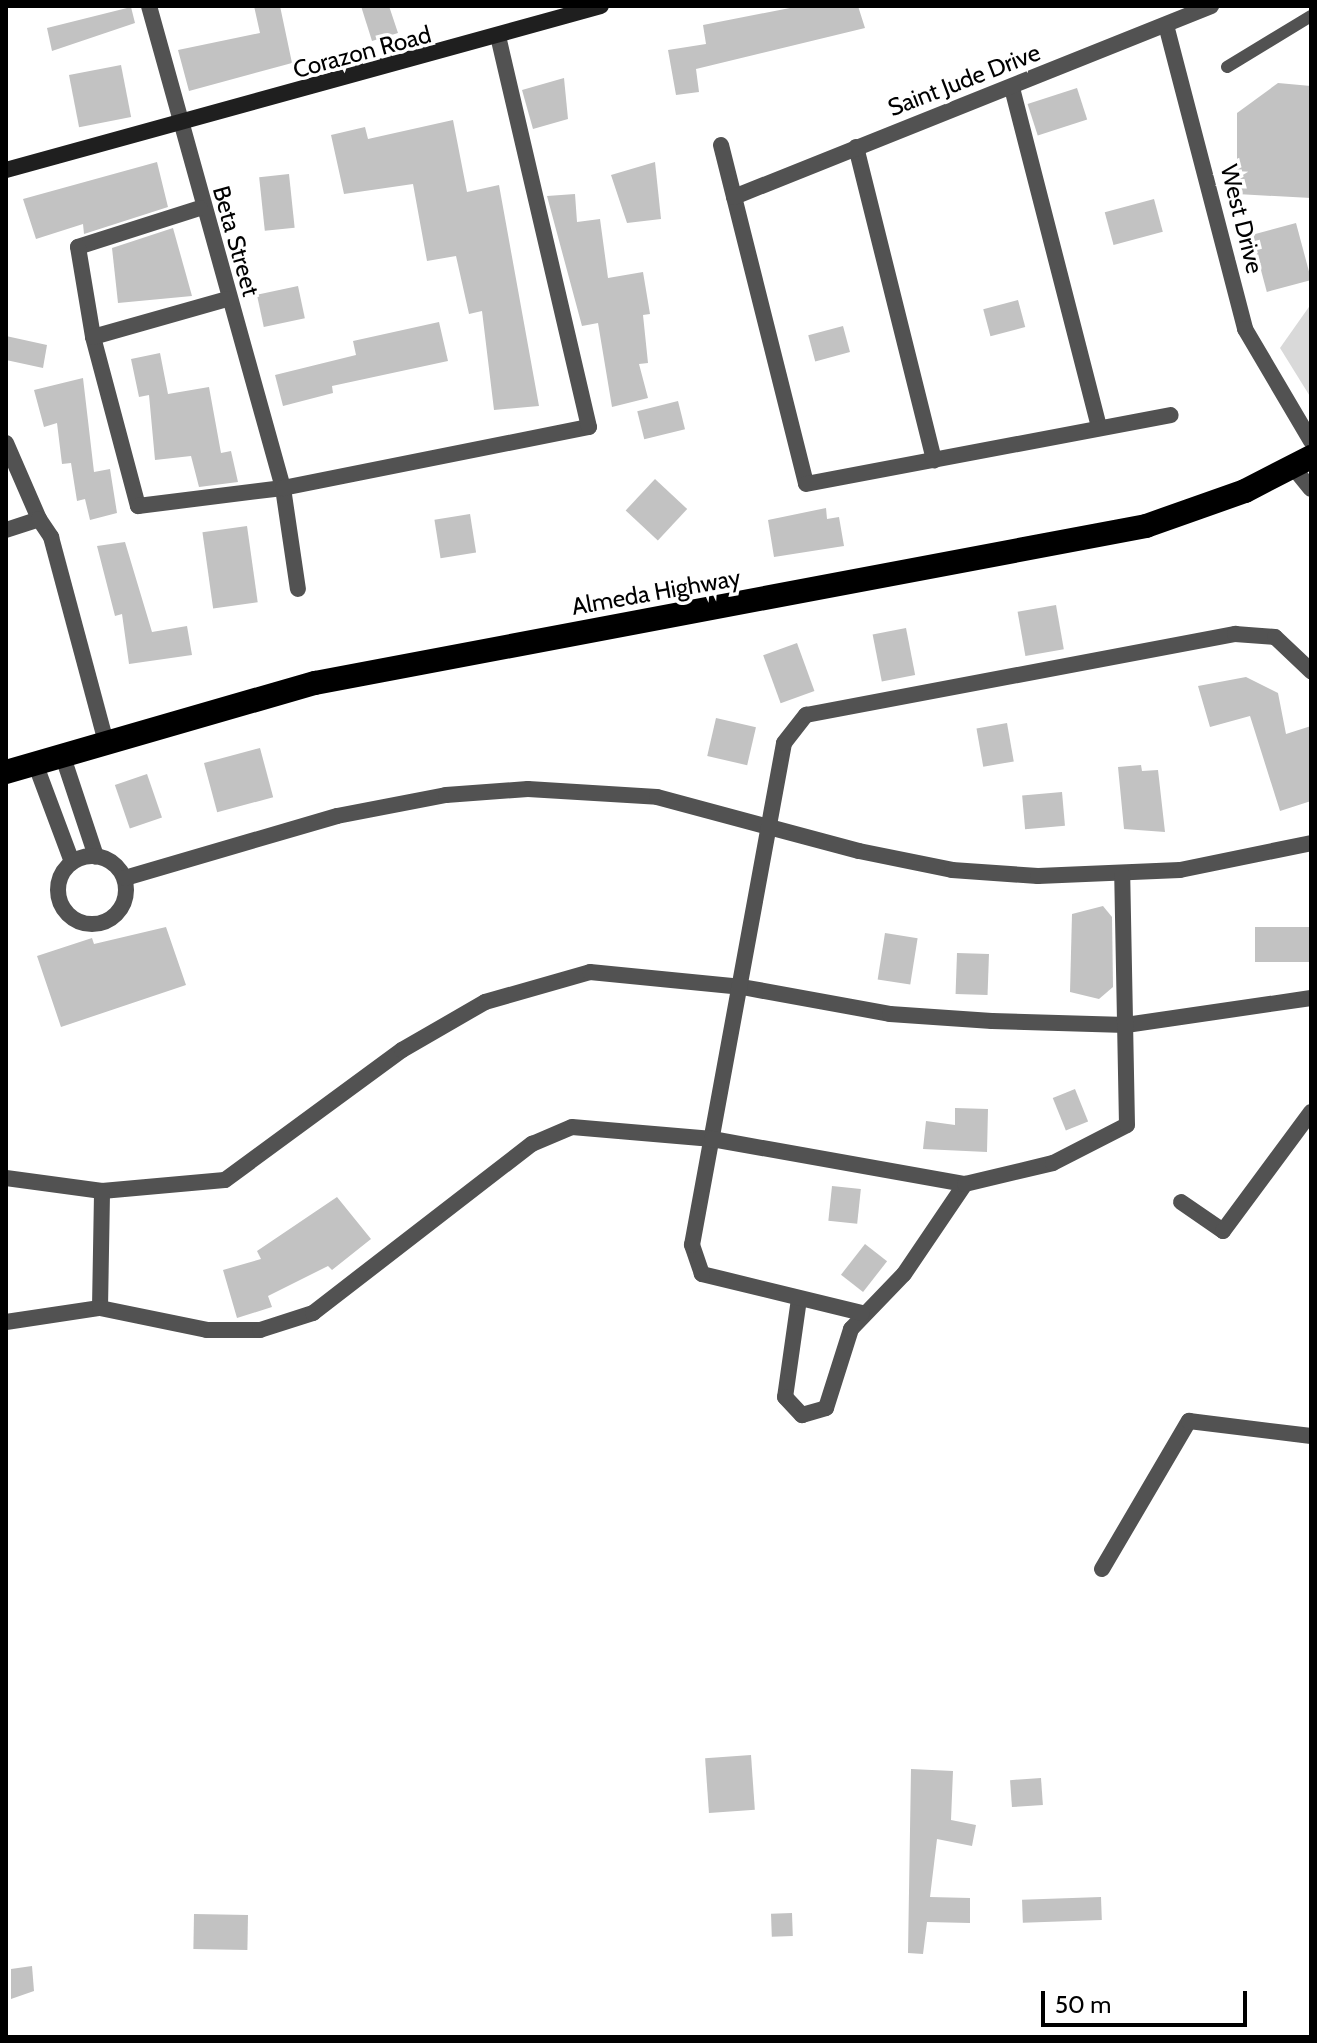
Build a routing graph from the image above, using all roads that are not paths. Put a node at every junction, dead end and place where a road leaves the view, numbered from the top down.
1 (149, 6) edge
2 (601, 6) edge
3 (1211, 6) edge
4 (1311, 16) edge
5 (1166, 25) junction
6 (499, 40) junction
7 (1227, 67) dead end
8 (1012, 88) junction
9 (181, 125) junction
10 (721, 145) dead end
11 (856, 147) junction
12 (6, 170) edge
13 (734, 197) junction
14 (200, 208) junction
15 (227, 299) junction
16 (93, 337) junction
17 (1171, 415) dead end
18 (1099, 427) junction
19 (1311, 441) edge
20 (6, 443) edge
21 (934, 460) junction
22 (1302, 462) edge
23 (283, 488) junction
24 (1311, 489) edge
25 (39, 519) junction
26 (6, 530) edge
27 (298, 589) dead end
28 (1311, 671) edge
29 (105, 739) junction
30 (62, 754) junction
31 (35, 763) junction
32 (6, 772) edge
33 (72, 786) junction
34 (47, 794) junction
35 (766, 826) junction
36 (1311, 843) edge
37 (96, 856) junction
38 (72, 862) junction
39 (1122, 875) junction
40 (125, 878) junction
41 (742, 987) junction
42 (1311, 998) edge
43 (1126, 1025) junction
44 (1311, 1112) edge
45 (712, 1139) junction
46 (6, 1178) edge
47 (965, 1184) junction
48 (102, 1191) junction
49 (1181, 1202) dead end
50 (799, 1299) junction
51 (100, 1308) junction
52 (862, 1313) junction
53 (6, 1322) edge
54 (1311, 1436) edge
55 (1102, 1569) dead end

1 - 9 street, Beta Street
2 - 6 street, Corazon Road
3 - 5 street, Saint Jude Drive
4 - 7 lane
5 - 8 street, Saint Jude Drive
5 - 19 street, West Drive
6 - 9 street, Corazon Road
6 - 23 street
8 - 11 street, Saint Jude Drive
8 - 18 street
9 - 12 street, Corazon Road
9 - 14 street, Beta Street
10 - 13 street
11 - 13 street, Saint Jude Drive
11 - 21 street
13 - 21 street
14 - 15 street, Beta Street
14 - 16 street
15 - 16 street
15 - 23 street, Beta Street
16 - 23 street
17 - 18 street
18 - 21 street
20 - 25 street
22 - 24 street
22 - 29 highway, Almeda Highway
23 - 27 street, Beta Street
25 - 26 street
25 - 29 street
28 - 35 street
29 - 30 highway, Almeda Highway
30 - 31 highway, Almeda Highway
30 - 33 street
31 - 32 highway, Almeda Highway
31 - 34 street
33 - 34 street
33 - 37 street
34 - 38 street
35 - 39 street
35 - 40 street
35 - 41 street
36 - 39 street
37 - 38 street
37 - 40 street
38 - 40 street
39 - 43 street
41 - 43 street
41 - 45 street
41 - 48 street
42 - 43 street
43 - 47 street
44 - 49 street
45 - 47 street
45 - 50 street
45 - 51 street
46 - 48 street
47 - 52 street
48 - 51 street
50 - 52 street
50 - 52 street
51 - 53 street
54 - 55 street

